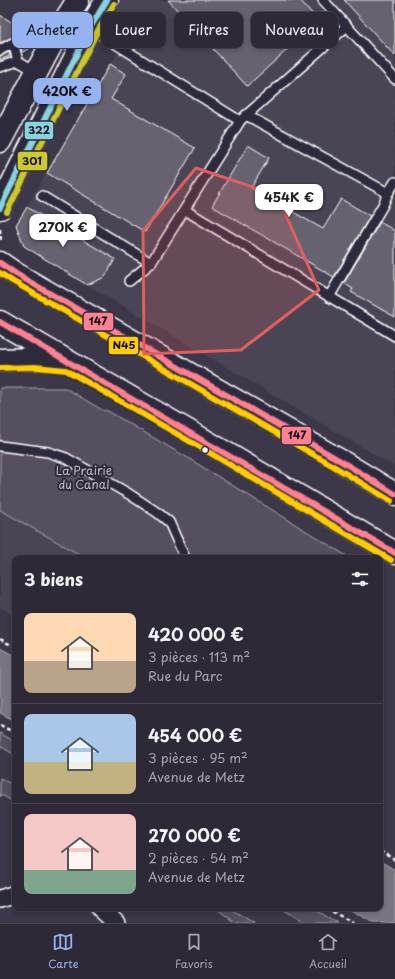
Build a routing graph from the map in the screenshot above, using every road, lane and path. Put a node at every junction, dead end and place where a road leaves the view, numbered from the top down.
1 (78, 0) edge
2 (107, 0) edge
3 (323, 0) edge
4 (93, 23) edge
5 (347, 26) junction
6 (93, 30) edge
7 (80, 48) edge
8 (0, 50) edge
9 (18, 61) junction
10 (0, 67) edge
11 (37, 72) junction
12 (395, 79) edge
13 (243, 118) junction
14 (0, 141) edge
15 (395, 182) edge
16 (388, 193) junction
17 (42, 196) dead end
18 (0, 208) edge
19 (185, 210) junction
20 (0, 228) edge
21 (1, 254) edge
22 (151, 263) junction
23 (129, 281) dead end
24 (329, 297) junction
25 (0, 322) edge
26 (395, 336) edge
27 (0, 360) edge
28 (68, 362) junction
29 (0, 446) edge
30 (395, 494) edge
31 (395, 553) edge
32 (185, 555) edge
33 (0, 639) edge
34 (12, 645) edge
35 (0, 725) edge
36 (12, 731) edge
37 (383, 853) edge
38 (395, 860) edge
39 (12, 895) edge
40 (0, 899) edge
41 (103, 911) edge
42 (331, 911) edge
43 (116, 923) edge
44 (353, 923) edge

1 - 11 main road
2 - 4 main road
3 - 5 lane
5 - 12 lane
5 - 13 lane
6 - 13 lane
7 - 18 main road
8 - 9 lane
9 - 10 lane
9 - 11 lane
11 - 14 main road
13 - 16 lane
13 - 19 lane
15 - 16 lane
16 - 24 lane
17 - 22 lane
19 - 22 lane
19 - 24 lane
20 - 21 path
21 - 30 main road
22 - 23 lane
24 - 26 lane
25 - 28 main road
27 - 28 main road
28 - 31 main road
29 - 32 lane
33 - 34 path
35 - 36 path
37 - 38 path
39 - 40 street
41 - 43 street
42 - 44 path

